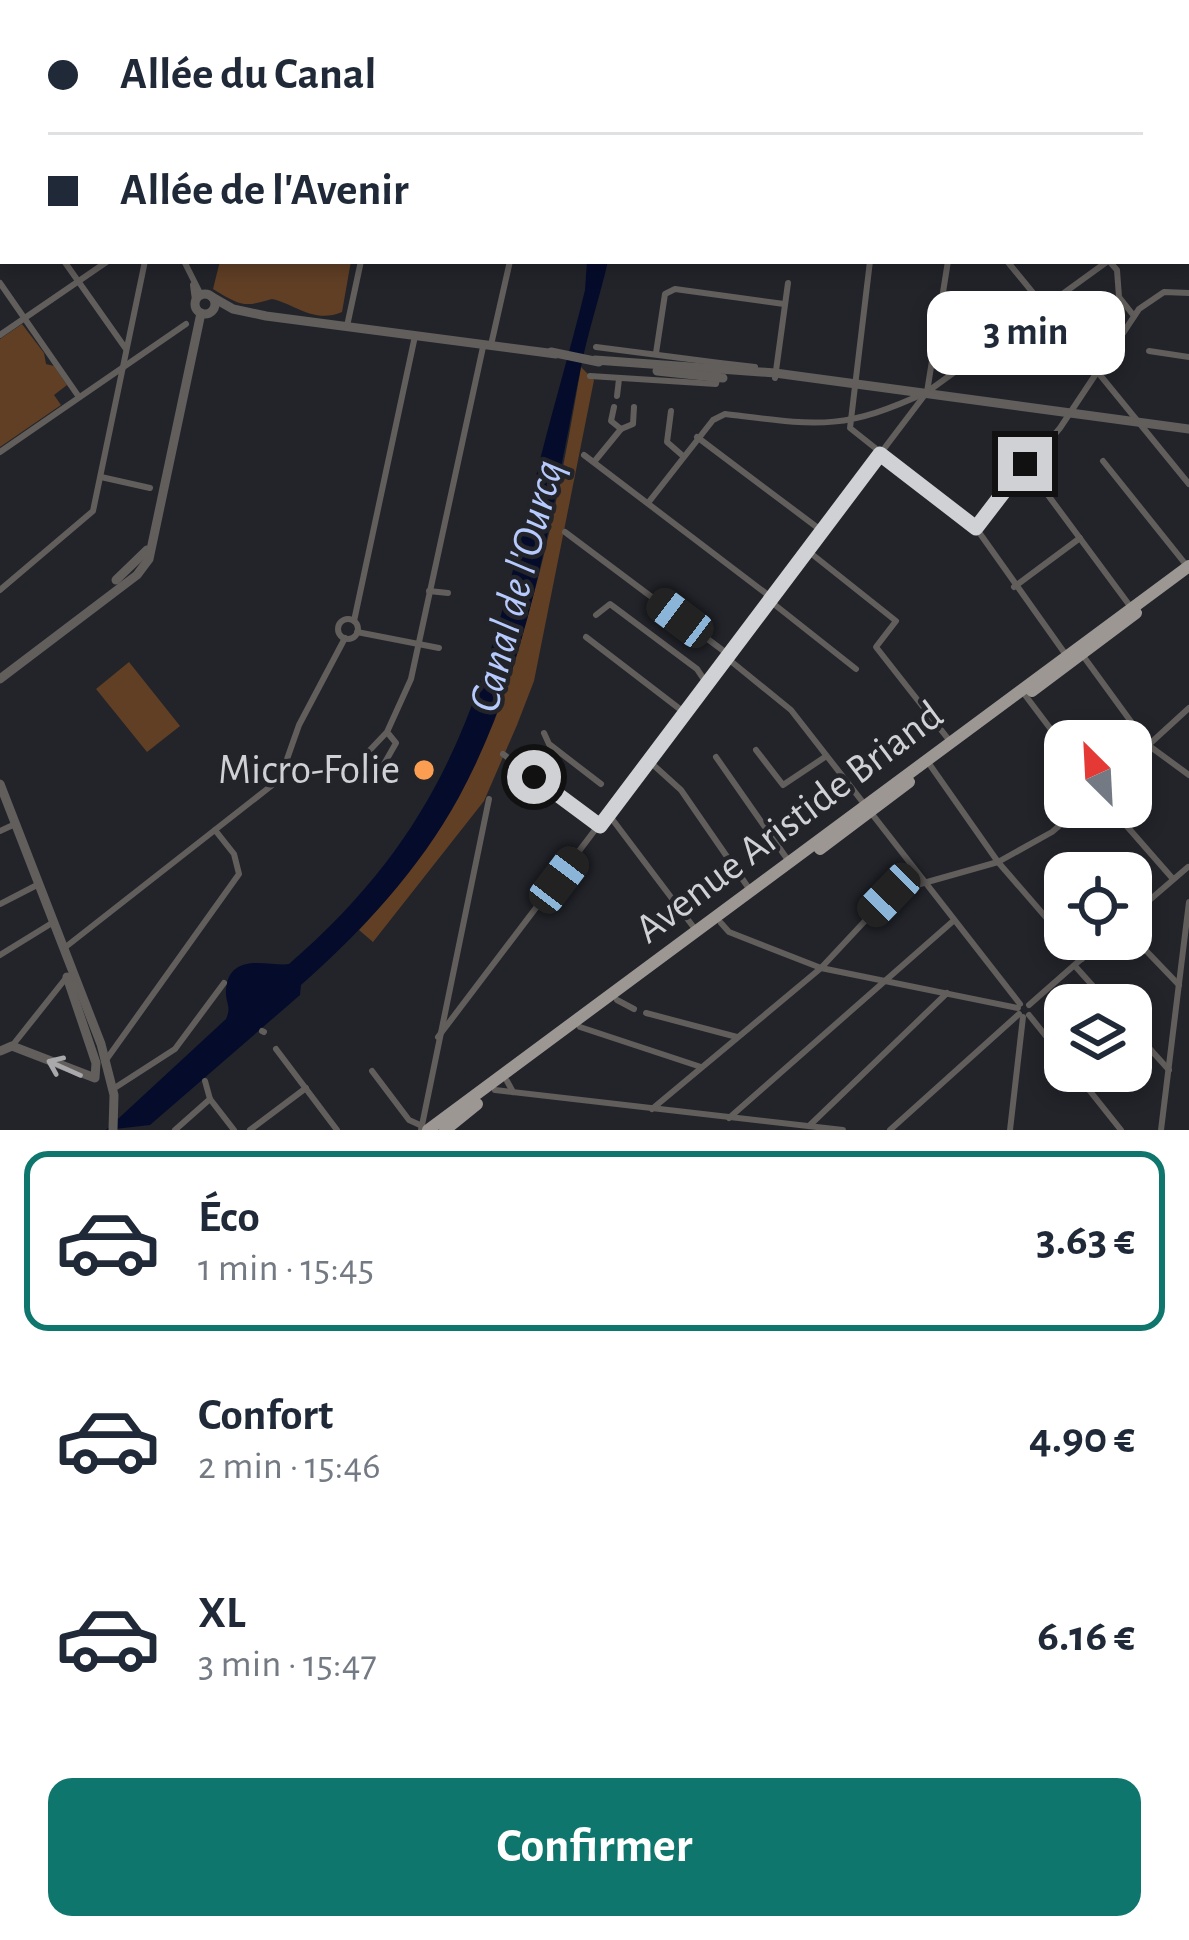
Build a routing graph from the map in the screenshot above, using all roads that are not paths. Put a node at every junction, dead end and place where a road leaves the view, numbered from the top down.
1 (66, 264) edge
2 (104, 264) edge
3 (144, 264) edge
4 (185, 264) edge
5 (360, 264) edge
6 (509, 264) edge
7 (869, 264) edge
8 (948, 264) edge
9 (1009, 264) edge
10 (1104, 264) edge
11 (1111, 264) edge
12 (78, 281) junction
13 (0, 283) edge
14 (788, 283) dead end
15 (1189, 293) edge
16 (203, 298) junction
17 (784, 304) junction
18 (1045, 307) junction
19 (206, 313) junction
20 (266, 316) junction
21 (1134, 316) junction
22 (25, 318) junction
23 (186, 324) dead end
24 (347, 326) junction
25 (0, 335) edge
26 (415, 336) junction
27 (458, 341) junction
28 (482, 345) junction
29 (193, 346) junction
30 (596, 347) dead end
31 (126, 349) junction
32 (1149, 352) dead end
33 (656, 353) junction
34 (1189, 357) edge
35 (121, 368) junction
36 (188, 370) junction
37 (718, 371) junction
38 (1097, 372) junction
39 (590, 376) dead end
40 (775, 376) junction
41 (619, 379) junction
42 (853, 382) junction
43 (187, 385) junction
44 (927, 392) junction
45 (617, 396) dead end
46 (80, 397) junction
47 (911, 405) junction
48 (614, 407) dead end
49 (634, 407) dead end
50 (671, 411) dead end
51 (1071, 413) junction
52 (1138, 421) junction
53 (848, 422) junction
54 (621, 428) junction
55 (1189, 429) edge
56 (697, 437) junction
57 (0, 452) edge
58 (880, 454) junction
59 (584, 455) dead end
60 (683, 456) junction
61 (1103, 460) dead end
62 (594, 462) junction
63 (1025, 464) junction
64 (100, 477) junction
65 (1189, 484) edge
66 (150, 488) dead end
67 (648, 503) junction
68 (976, 528) junction
69 (823, 531) junction
70 (565, 532) dead end
71 (1080, 538) junction
72 (808, 551) junction
73 (1189, 569) edge
74 (1013, 587) junction
75 (0, 590) edge
76 (429, 591) junction
77 (448, 592) dead end
78 (771, 599) junction
79 (1132, 608) junction
80 (596, 615) dead end
81 (354, 621) junction
82 (357, 632) junction
83 (586, 637) dead end
84 (345, 638) junction
85 (418, 644) junction
86 (439, 648) dead end
87 (1080, 649) junction
88 (1064, 654) junction
89 (728, 657) junction
90 (856, 669) dead end
91 (0, 675) edge
92 (707, 684) junction
93 (1025, 695) junction
94 (1189, 708) edge
95 (685, 713) junction
96 (1044, 720) edge
97 (1130, 720) edge
98 (387, 732) junction
99 (544, 733) dead end
100 (1152, 741) edge
101 (951, 743) junction
102 (1152, 748) edge
103 (756, 750) dead end
104 (503, 754) dead end
105 (716, 757) dead end
106 (825, 758) junction
107 (649, 761) junction
108 (931, 765) junction
109 (1189, 775) edge
110 (0, 784) edge
111 (601, 784) dead end
112 (612, 792) dead end
113 (489, 799) dead end
114 (620, 799) junction
115 (866, 811) junction
116 (609, 815) junction
117 (13, 825) junction
118 (600, 826) junction
119 (1057, 828) edge
120 (1129, 828) edge
121 (215, 830) junction
122 (0, 831) edge
123 (998, 862) junction
124 (790, 863) junction
125 (1188, 868) edge
126 (1173, 879) junction
127 (922, 882) junction
128 (37, 885) junction
129 (751, 891) junction
130 (1152, 898) edge
131 (1189, 902) edge
132 (0, 904) edge
133 (1044, 915) edge
134 (953, 921) junction
135 (52, 923) junction
136 (721, 923) junction
137 (697, 932) junction
138 (64, 949) junction
139 (0, 955) edge
140 (1152, 956) edge
141 (1081, 960) edge
142 (1185, 962) edge
143 (1075, 966) junction
144 (821, 968) junction
145 (70, 973) junction
146 (883, 982) junction
147 (224, 983) dead end
148 (1091, 984) edge
149 (1179, 985) junction
150 (947, 993) junction
151 (617, 1000) junction
152 (634, 1010) dead end
153 (1023, 1011) junction
154 (646, 1012) dead end
155 (580, 1027) junction
156 (1044, 1036) edge
157 (438, 1037) junction
158 (737, 1037) junction
159 (119, 1043) junction
160 (101, 1044) junction
161 (12, 1046) junction
162 (276, 1048) dead end
163 (0, 1051) edge
164 (1152, 1052) edge
165 (106, 1060) junction
166 (701, 1067) junction
167 (1168, 1070) junction
168 (372, 1071) dead end
169 (205, 1081) dead end
170 (306, 1088) junction
171 (505, 1088) junction
172 (1091, 1092) edge
173 (114, 1095) junction
174 (210, 1099) junction
175 (652, 1109) junction
176 (729, 1118) junction
177 (809, 1126) junction
178 (423, 1128) edge
179 (112, 1130) edge
180 (175, 1130) edge
181 (234, 1130) edge
182 (250, 1130) edge
183 (337, 1130) edge
184 (445, 1130) edge
185 (843, 1130) edge
186 (890, 1130) edge
187 (1010, 1130) edge
188 (1121, 1130) edge
189 (1161, 1130) edge

1 - 12 street
2 - 12 street
3 - 31 street
4 - 16 street
5 - 24 street
6 - 28 street
7 - 42 street
8 - 44 street
9 - 18 street
10 - 18 street
11 - 21 street
12 - 22 street
12 - 31 street
13 - 22 street
14 - 17 street
15 - 21 street
16 - 19 street
16 - 19 street
16 - 20 street
17 - 33 street
17 - 40 street
18 - 38 street
18 - 44 street
19 - 20 street
19 - 29 street
20 - 24 street
21 - 38 street
22 - 25 street
22 - 46 street
23 - 35 street
24 - 26 street
26 - 27 street
26 - 81 street
27 - 28 street
27 - 28 street
28 - 37 street
28 - 76 street
29 - 36 street
29 - 43 street
30 - 33 street
31 - 35 street
32 - 34 street
33 - 37 street
35 - 46 street
35 - 64 street
36 - 43 street
36 - 91 street
37 - 40 street
37 - 41 street
38 - 51 street
38 - 52 street
39 - 41 street
40 - 42 street
41 - 45 street
42 - 44 street
42 - 53 street
43 - 91 street
44 - 47 street
44 - 51 street
46 - 57 street
47 - 53 street
47 - 58 street
48 - 54 street
49 - 54 street
50 - 60 street
51 - 52 street
51 - 63 street
52 - 55 street
52 - 65 street
53 - 56 street
53 - 58 street
54 - 62 street
56 - 60 street
56 - 69 street
58 - 68 street
58 - 69 street
59 - 62 street
60 - 67 street
61 - 73 street
62 - 67 street
63 - 68 street
63 - 71 street
64 - 66 street
64 - 75 street
67 - 78 street
68 - 74 street
69 - 72 street
70 - 89 street
71 - 74 street
71 - 79 street
72 - 78 street
72 - 101 street
73 - 79 main road, Avenue Aristide Briand
73 - 87 main road, Avenue Aristide Briand
74 - 88 street
76 - 77 street
76 - 85 street
78 - 89 street
78 - 90 street
79 - 87 main road, Avenue Aristide Briand
80 - 92 street
81 - 82 street
81 - 84 street
82 - 84 street
82 - 85 street
83 - 95 street
84 - 121 street
85 - 86 street
85 - 98 street
87 - 88 main road, Avenue Aristide Briand
87 - 93 main road, Avenue Aristide Briand
87 - 97 street
88 - 101 main road, Avenue Aristide Briand
89 - 92 street
89 - 106 street
92 - 95 street
93 - 96 street
93 - 108 main road, Avenue Aristide Briand
94 - 100 street
95 - 107 street
98 - 98 street
99 - 111 street
101 - 115 main road, Avenue Aristide Briand
102 - 109 street
103 - 106 street
104 - 118 street
105 - 124 street
106 - 115 street
107 - 114 street
107 - 129 street
108 - 115 main road, Avenue Aristide Briand
108 - 123 street
110 - 117 street
112 - 114 street
113 - 157 street
114 - 116 street
115 - 124 main road, Avenue Aristide Briand
115 - 127 street
115 - 136 main road, Avenue Aristide Briand
116 - 118 street
116 - 137 street
117 - 122 street
117 - 128 street
118 - 157 street
119 - 123 street
120 - 126 street
121 - 138 street
121 - 159 street
123 - 127 street
123 - 133 street
124 - 129 main road, Avenue Aristide Briand
125 - 126 street
126 - 130 street
127 - 134 street
127 - 144 street
128 - 132 street
128 - 135 street
129 - 137 main road, Avenue Aristide Briand
131 - 142 street
134 - 146 street
134 - 153 street
135 - 138 street
135 - 139 street
136 - 144 street
136 - 151 main road, Avenue Aristide Briand
137 - 178 main road, Avenue Aristide Briand
138 - 145 street
140 - 149 street
141 - 143 street
142 - 149 street
143 - 148 street
143 - 153 street
144 - 146 street
144 - 158 street
145 - 160 street
145 - 161 street
145 -> 161 street
146 - 150 street
146 - 176 street
147 - 173 street
149 - 167 street
150 - 153 street
150 - 177 street
151 - 152 street
151 - 155 main road, Avenue Aristide Briand
153 - 156 street
153 - 186 street
153 - 187 street
154 - 158 street
155 - 166 street
155 - 171 main road, Avenue Aristide Briand
157 - 178 street
158 - 166 street
159 - 160 street
159 - 165 street
160 - 165 street
161 - 163 street
162 - 170 street
164 - 167 street
165 - 173 street
166 - 175 street
167 - 189 street
168 - 178 street
169 - 174 street
170 - 182 street
170 - 183 street
171 - 175 street
171 - 184 main road, Avenue Aristide Briand
172 - 188 street
173 - 179 street
174 - 180 street
174 - 181 street
175 - 176 street
176 - 177 street
177 - 185 street

